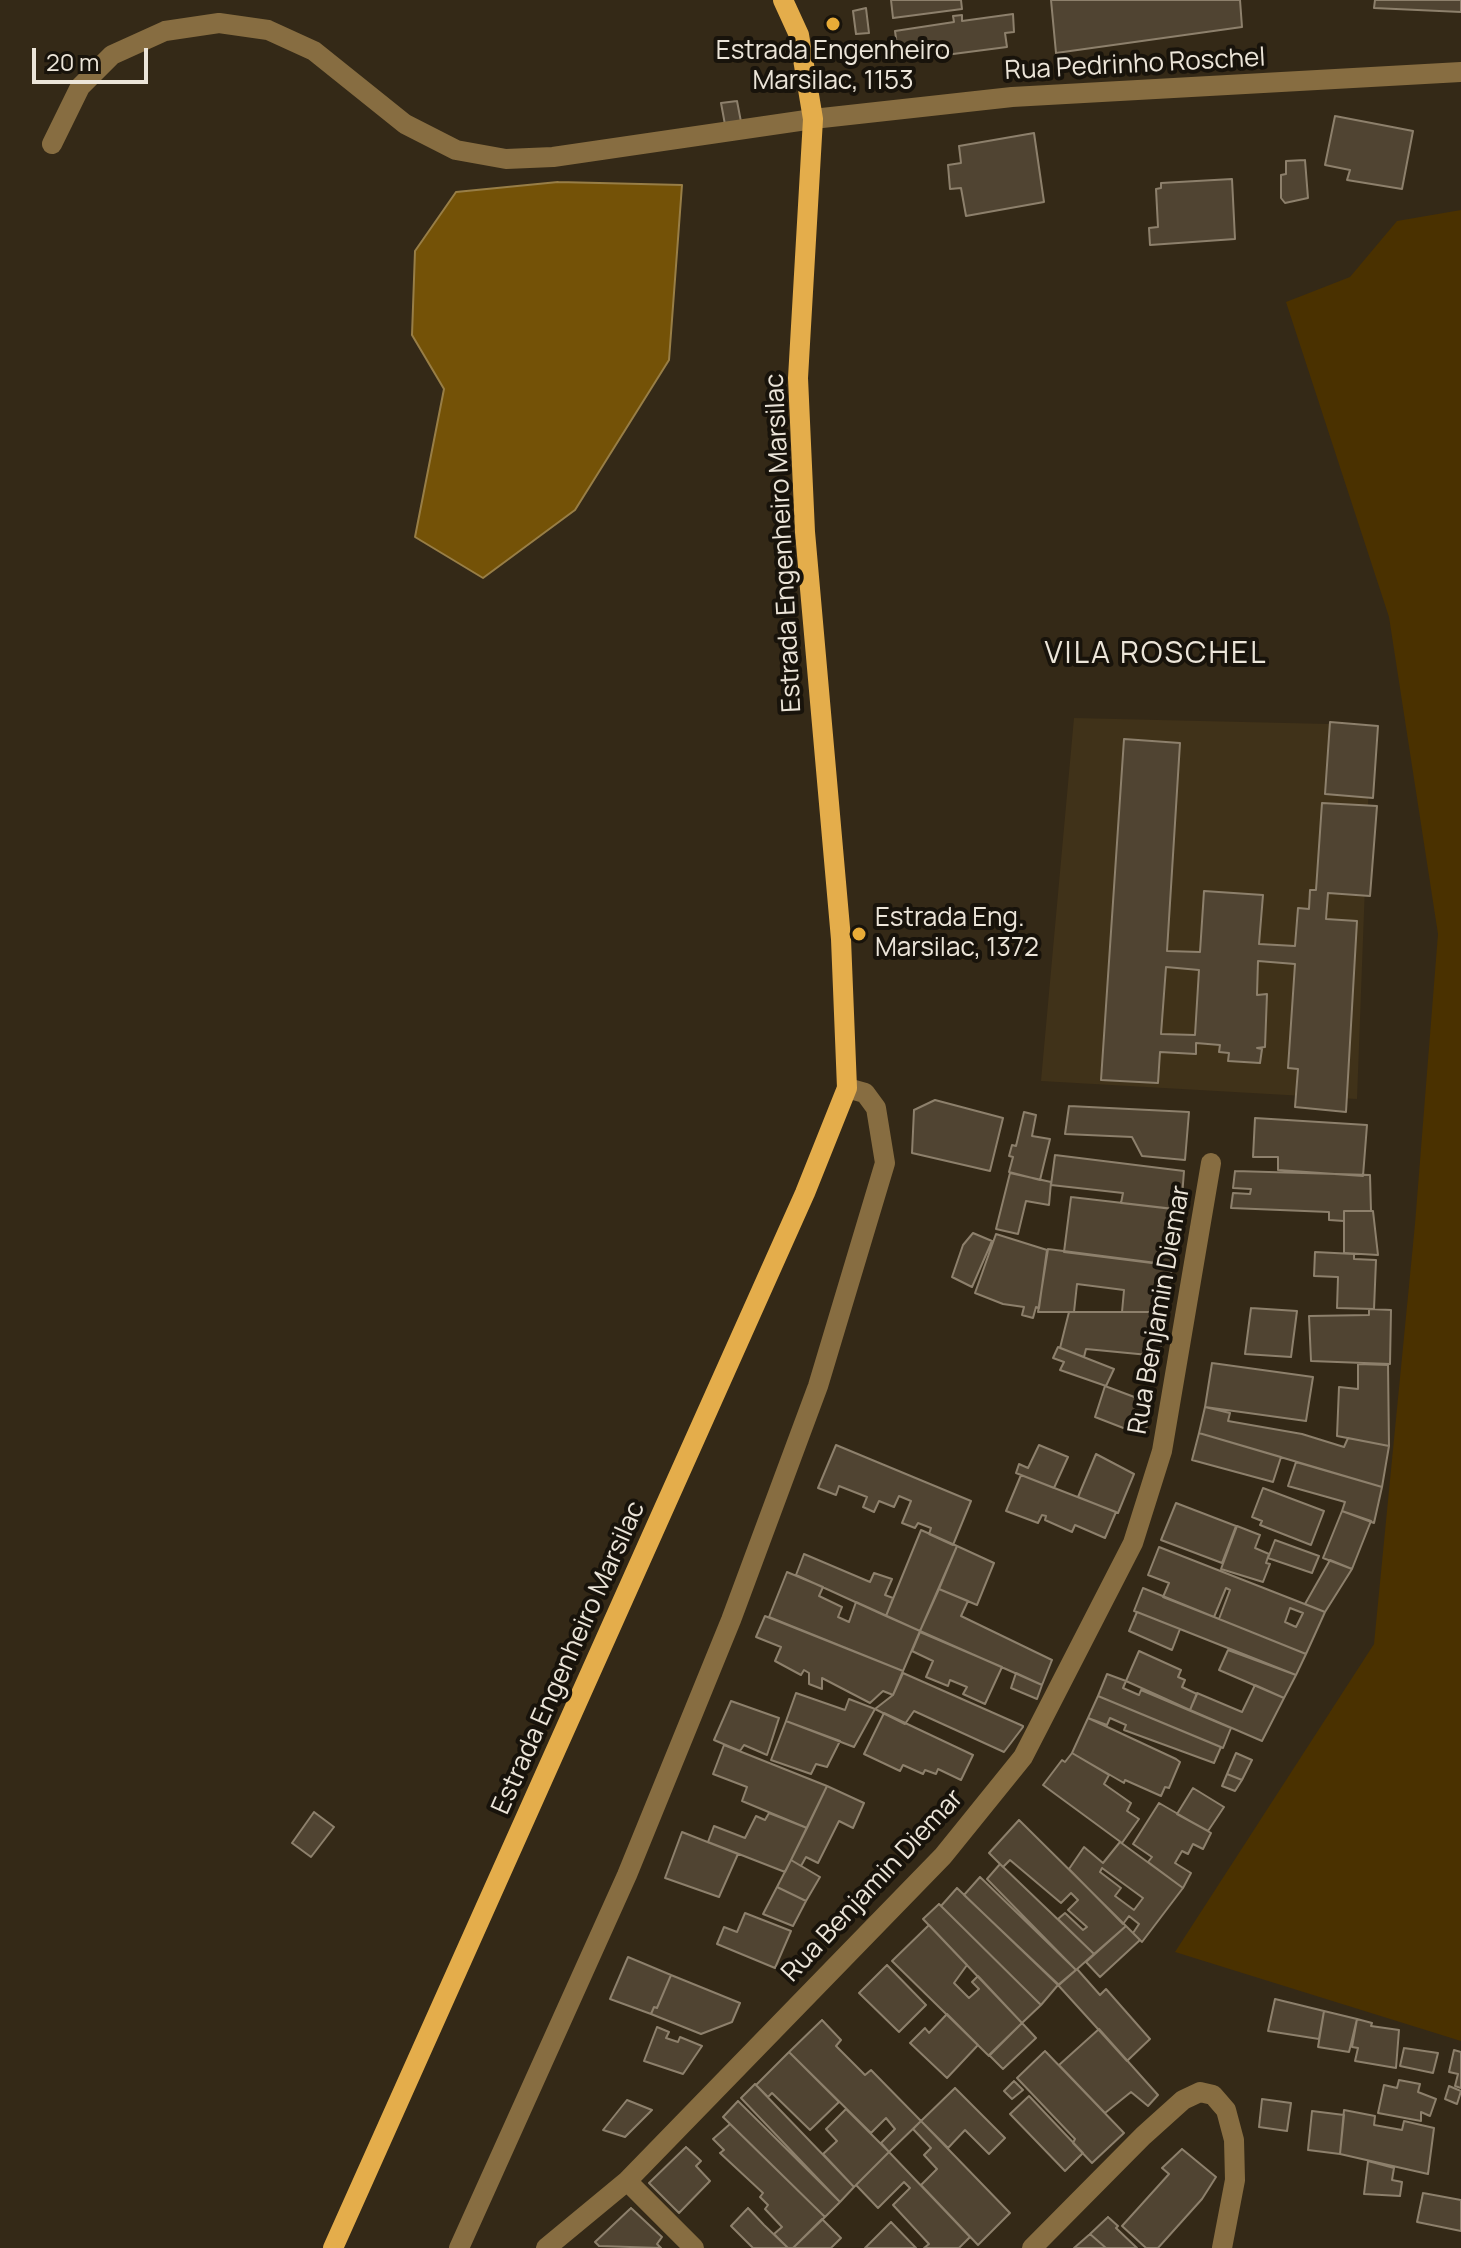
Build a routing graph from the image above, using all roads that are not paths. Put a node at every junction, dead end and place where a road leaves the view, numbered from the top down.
1 (783, 0) edge
2 (1461, 72) edge
3 (813, 119) junction
4 (52, 144) dead end
5 (847, 1088) junction
6 (1211, 1163) dead end
7 (627, 2181) junction
8 (333, 2248) edge
9 (459, 2248) edge
10 (546, 2248) edge
11 (694, 2248) edge
12 (1032, 2248) edge
13 (1222, 2248) edge

1 - 3 main road, Estrada Engenheiro Marsilac
2 - 3 street, Rua Pedrinho Roschel
3 - 4 street, Rua Pedrinho Roschel
3 - 5 main road, Estrada Engenheiro Marsilac
5 - 8 main road, Estrada Engenheiro Marsilac
5 - 9 street
6 - 7 street, Rua Benjamin Diemar
7 - 10 street, Rua Benjamin Diemar
7 - 11 street
12 - 13 street

